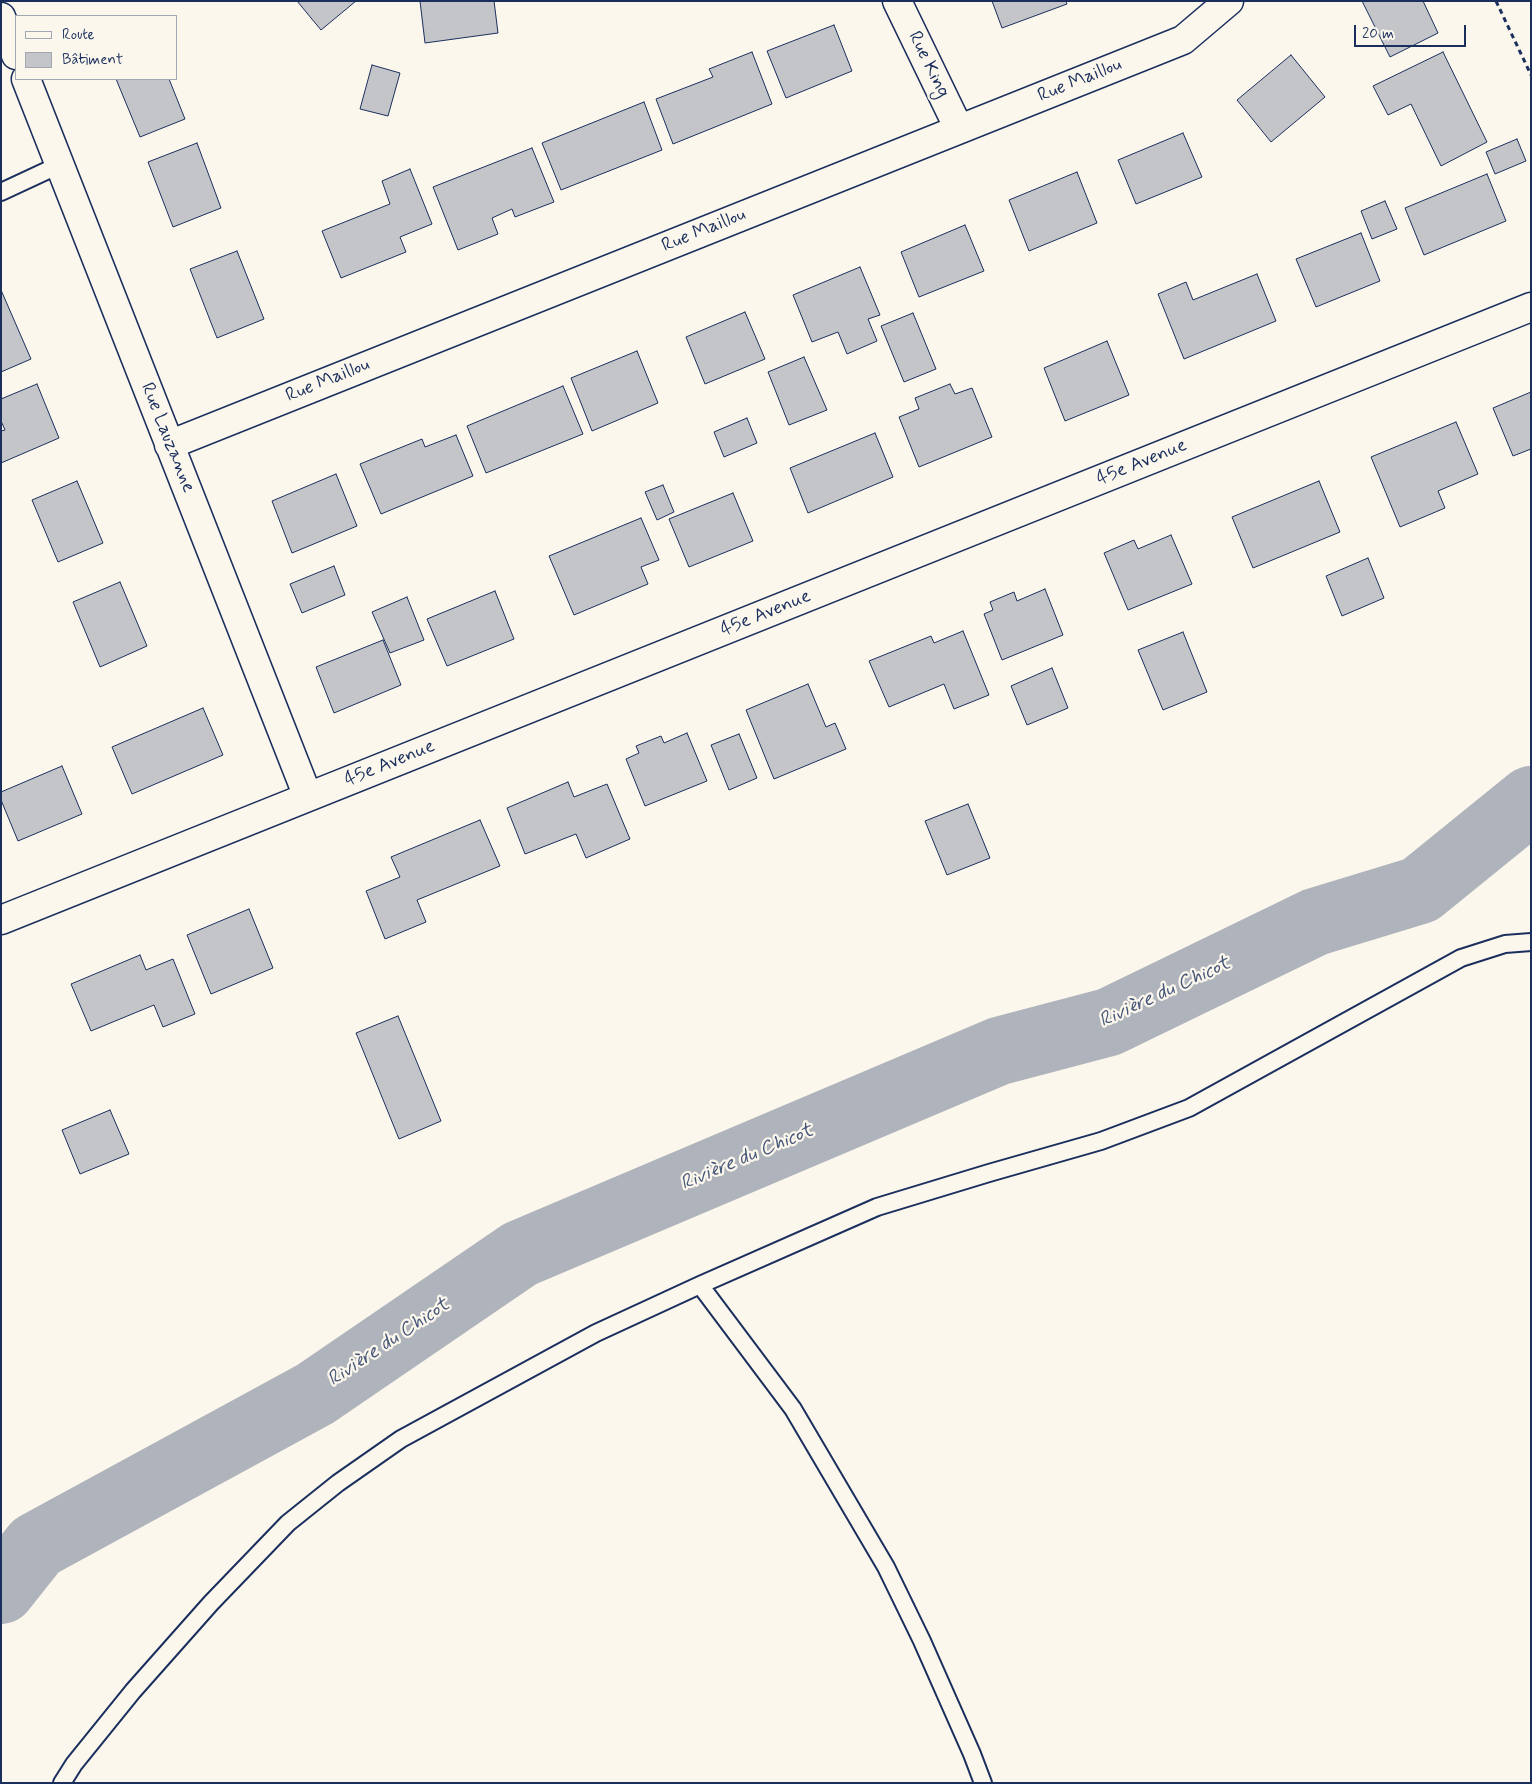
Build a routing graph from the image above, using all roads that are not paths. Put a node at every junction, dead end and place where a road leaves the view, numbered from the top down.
1 (897, 1) edge
2 (1230, 1) edge
3 (1, 17) edge
4 (15, 52) edge
5 (26, 80) edge
6 (959, 129) junction
7 (60, 165) junction
8 (1, 192) edge
9 (1531, 307) edge
10 (169, 444) junction
11 (308, 797) junction
12 (1, 920) edge
13 (1531, 942) edge
14 (700, 1285) junction
15 (62, 1783) edge
16 (983, 1783) edge

1 - 6 street, Rue King
2 - 6 street, Rue Maillou
3 - 4 street
5 - 7 street, Rue Lauzanne
6 - 10 street, Rue Maillou
7 - 8 lane
7 - 10 street, Rue Lauzanne
9 - 11 street, 45e Avenue
10 - 11 street, Rue Lauzanne
11 - 12 street, 45e Avenue
13 - 14 lane
14 - 15 lane
14 - 16 lane

